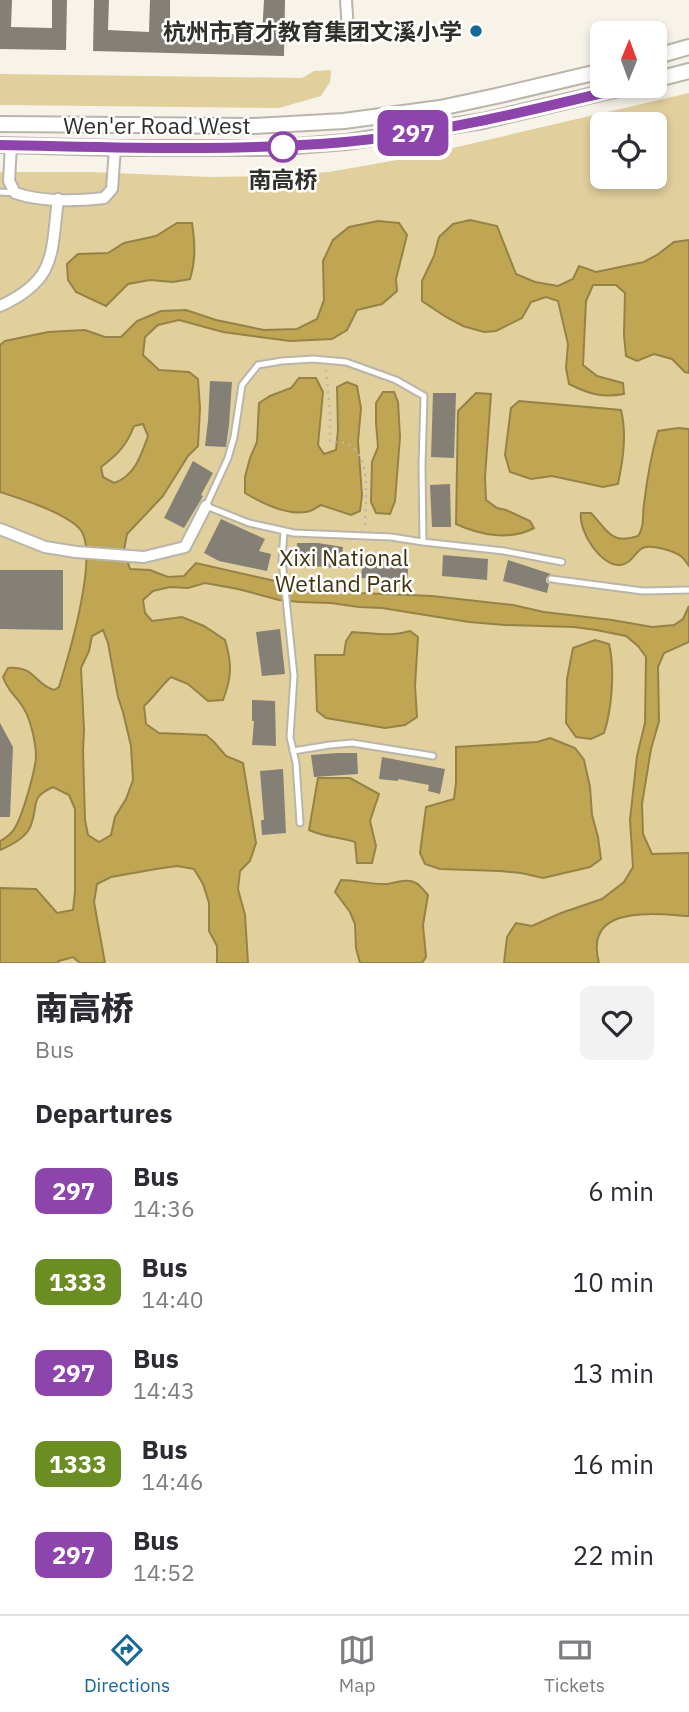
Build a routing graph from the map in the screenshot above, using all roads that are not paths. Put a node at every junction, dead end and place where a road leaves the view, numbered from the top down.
1 (346, 0) edge
2 (348, 31) dead end
3 (689, 47) edge
4 (667, 53) edge
5 (689, 71) edge
6 (590, 74) edge
7 (667, 77) edge
8 (590, 96) edge
9 (0, 124) edge
10 (6, 145) edge
11 (115, 148) junction
12 (0, 192) edge
13 (15, 193) junction
14 (58, 199) junction
15 (0, 306) edge
16 (206, 506) junction
17 (0, 528) edge
18 (284, 531) junction
19 (423, 542) junction
20 (562, 562) dead end
21 (551, 579) dead end
22 (689, 590) edge
23 (293, 751) junction
24 (433, 756) dead end
25 (300, 823) dead end

1 - 2 street
3 - 4 main road
5 - 7 main road
6 - 9 main road, Wen'er Road West
8 - 11 main road, Wen'er Road West
10 - 11 main road, Wen'er Road West
10 - 13 street
11 - 14 street
12 - 13 lane
13 - 14 street
14 - 15 street
16 - 17 street
16 - 18 lane
16 - 19 lane
18 - 19 lane
18 - 23 lane
19 - 20 lane
21 - 22 lane
23 - 24 lane
23 - 25 lane

